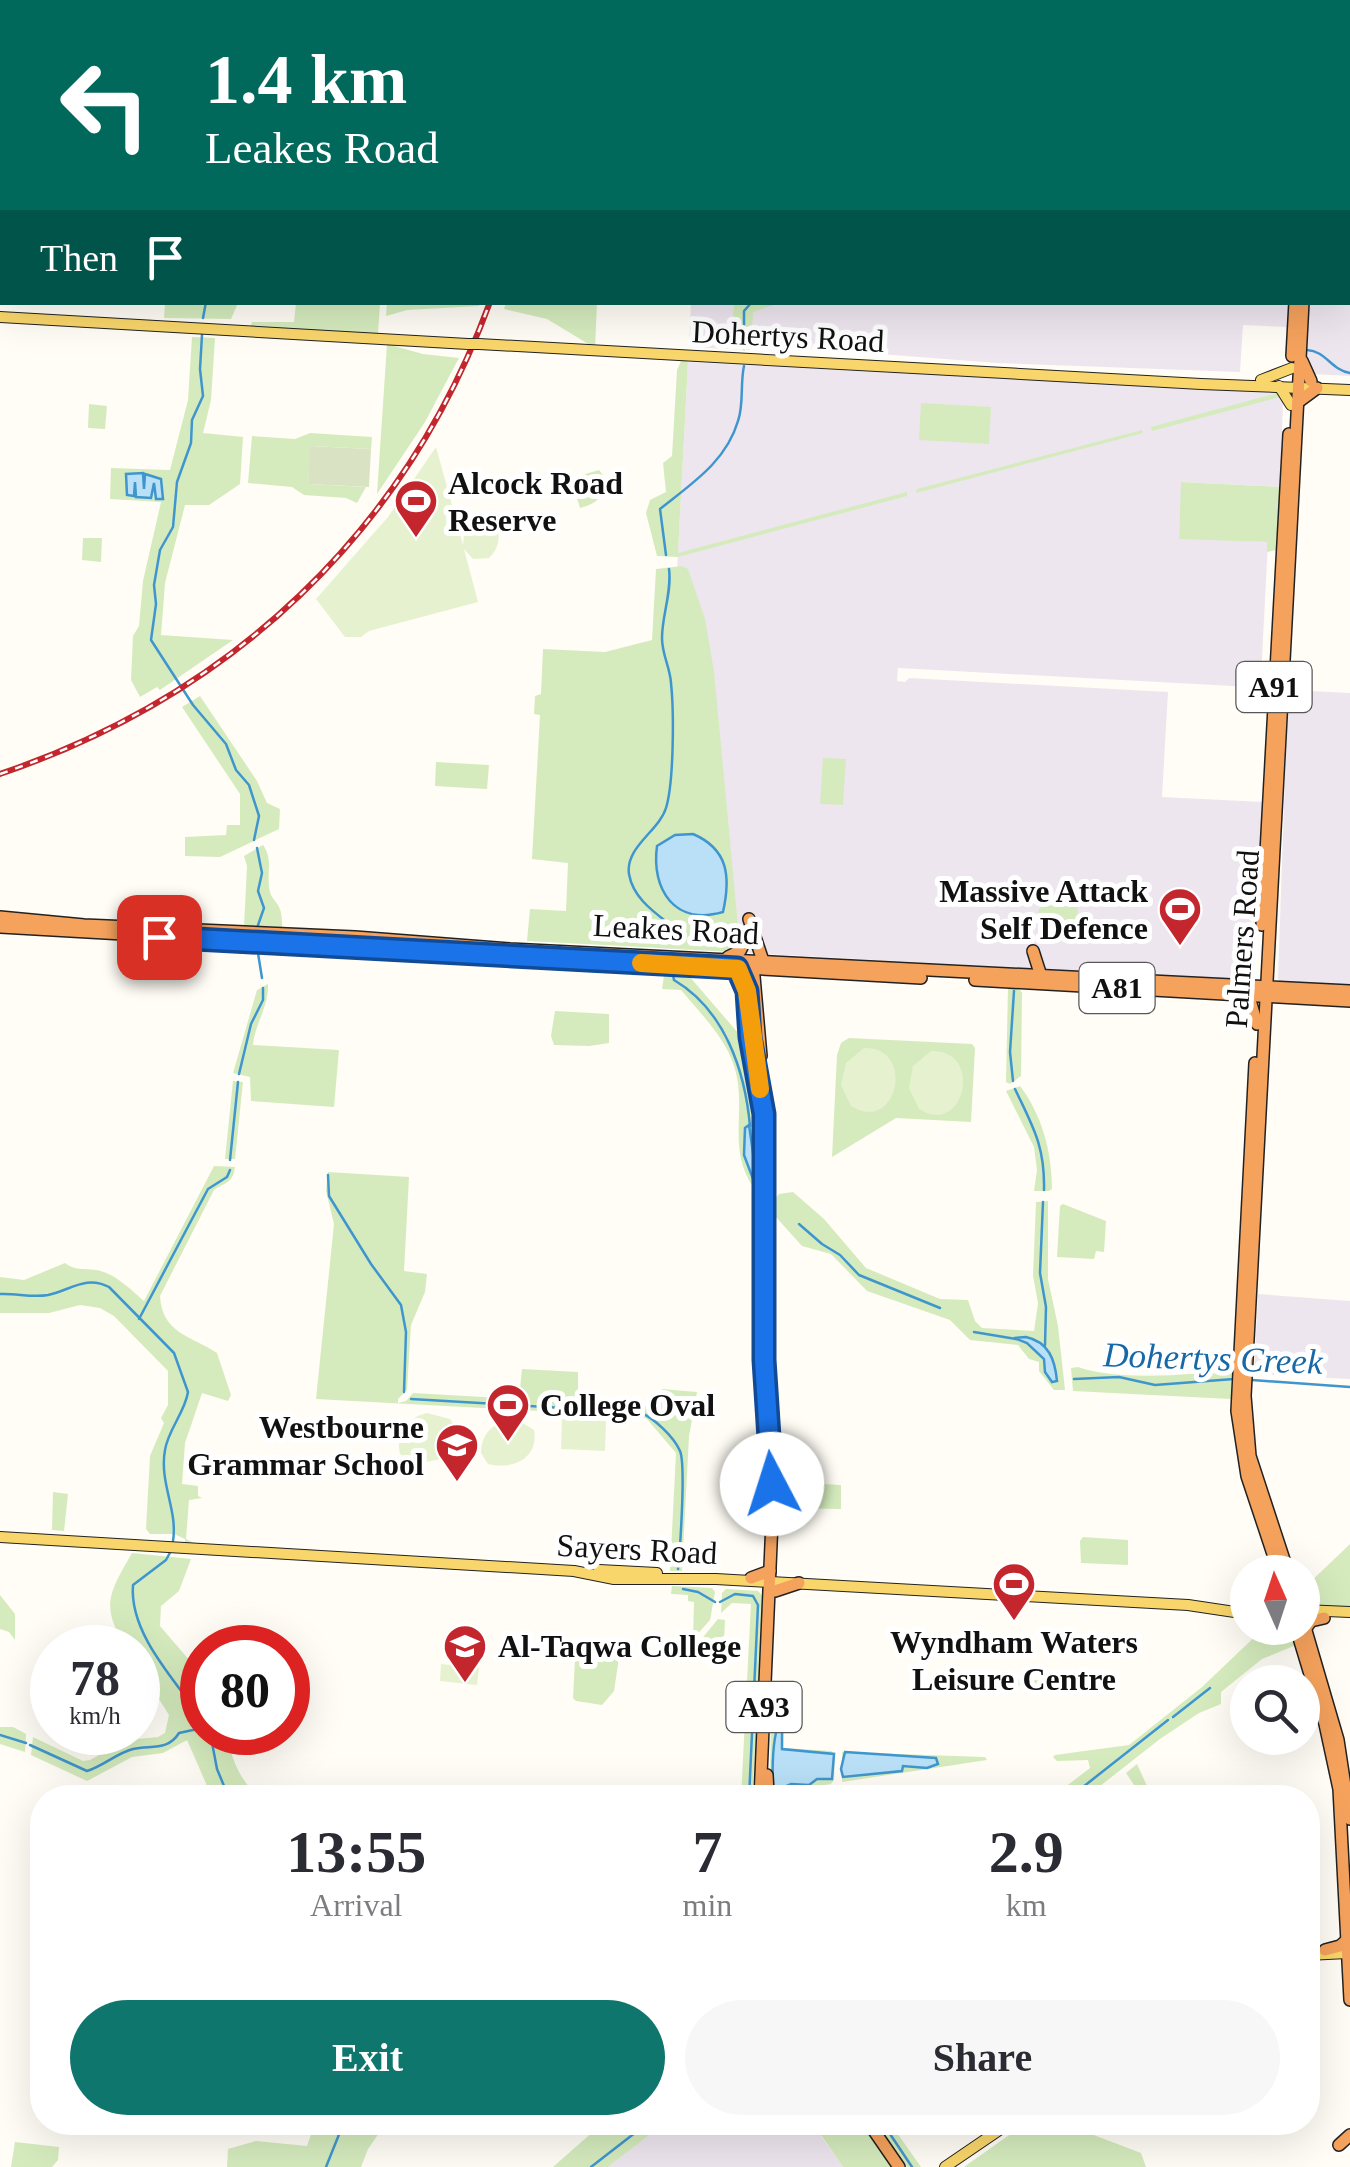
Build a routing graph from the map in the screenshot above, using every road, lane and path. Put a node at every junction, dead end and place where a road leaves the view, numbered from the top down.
1 (1295, 305) edge
2 (1303, 305) edge
3 (0, 315) edge
4 (970, 371) junction
5 (918, 376) dead end
6 (1298, 380) junction
7 (1175, 382) junction
8 (1350, 387) edge
9 (1294, 404) junction
10 (749, 919) dead end
11 (1, 920) edge
12 (222, 936) junction
13 (349, 942) junction
14 (743, 944) dead end
15 (1032, 951) dead end
16 (724, 959) junction
17 (749, 964) junction
18 (841, 969) junction
19 (777, 970) junction
20 (1032, 979) junction
21 (750, 987) junction
22 (1263, 989) junction
23 (1350, 992) edge
24 (1350, 1001) edge
25 (1250, 1207) junction
26 (1241, 1396) junction
27 (1252, 1458) junction
28 (776, 1511) junction
29 (0, 1537) edge
30 (1274, 1555) edge
31 (1283, 1555) edge
32 (460, 1563) junction
33 (552, 1568) junction
34 (574, 1571) junction
35 (627, 1575) junction
36 (770, 1583) junction
37 (799, 1583) joint
38 (932, 1589) junction
39 (1230, 1608) edge
40 (1350, 1615) edge
41 (1320, 1618) edge
42 (1324, 1618) joint
43 (1320, 1619) edge
44 (1307, 1645) edge
45 (1309, 1645) edge
46 (766, 1785) edge
47 (767, 1785) edge
48 (1350, 1819) edge
49 (1325, 1950) joint
50 (1347, 1950) edge
51 (1320, 1951) edge
52 (1320, 1952) edge
53 (1349, 1978) edge
54 (1350, 2000) edge
55 (880, 2135) edge
56 (996, 2135) edge
57 (984, 2145) junction
58 (902, 2165) edge
59 (945, 2167) edge
60 (957, 2167) edge

1 - 6 highway, Palmers Road / A91
2 - 6 highway, Palmers Road / A91
3 - 4 main road, Dohertys Road
4 - 5 main road
4 - 7 main road, Dohertys Road
6 - 7 main road, Dohertys Road
6 - 7 main road, Dohertys Road
6 - 8 main road, Dohertys Road
6 - 9 highway, Palmers Road / A91
6 - 9 highway
9 - 22 highway, Palmers Road / A91
10 - 17 highway
11 - 12 highway, Leakes Road / A81
11 - 12 highway, Leakes Road / A81
12 - 13 highway, Leakes Road / A81
12 - 13 highway, Leakes Road / A81
13 - 16 highway, Leakes Road / A81
13 - 17 highway, Leakes Road / A81
14 - 16 highway
15 - 20 highway
16 - 17 highway, Leakes Road / A81
17 - 18 highway, Leakes Road / A81
17 - 19 highway, Leakes Road / A81
17 - 21 highway, A93
18 - 19 highway, Leakes Road / A81
18 - 20 highway, Leakes Road / A81
19 - 21 highway
20 - 22 highway, Leakes Road / A81
20 - 22 highway, Leakes Road / A81
21 - 28 highway, A93
22 - 23 highway, Leakes Road / A81
22 - 24 highway, Leakes Road / A81
22 - 25 highway, Palmers Road / A91
22 - 25 highway, Palmers Road / A91
25 - 26 highway, Palmers Road / A91
26 - 27 highway, Palmers Road / A91
26 - 27 highway, Palmers Road / A91
27 - 30 highway, Palmers Road / A91
27 - 31 highway, Palmers Road / A91
28 - 36 highway, A93
28 - 36 highway, A93
29 - 32 main road, Sayers Road
32 - 33 main road, Sayers Road
32 - 34 main road, Sayers Road
33 - 34 main road
33 - 35 main road, Sayers Road
34 - 35 main road, Sayers Road
35 - 36 main road, Sayers Road
36 - 37 highway
36 - 38 main road, Sayers Road
36 - 46 highway, A93
36 - 47 highway, A93
37 - 38 main road, Sayers Road
38 - 39 main road, Sayers Road
40 - 41 main road
40 - 42 main road
42 - 43 highway
44 - 50 highway
45 - 48 highway
49 - 50 highway
49 - 51 main road
50 - 52 main road
50 - 53 highway
53 - 54 highway
55 - 58 highway
56 - 57 main road
57 - 59 main road
57 - 60 main road

